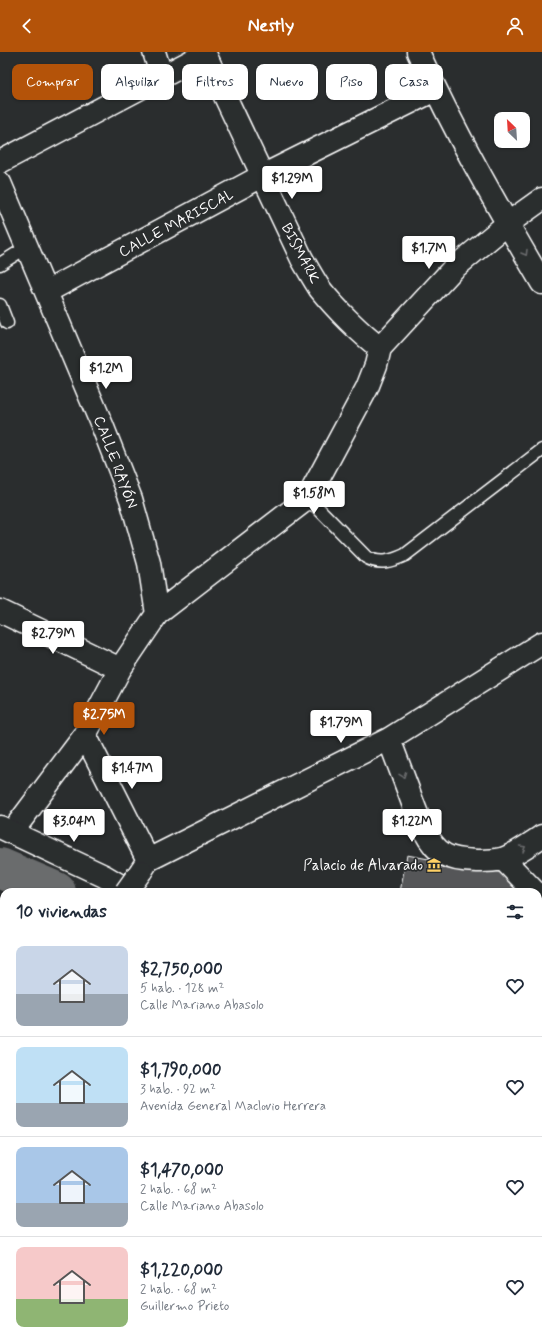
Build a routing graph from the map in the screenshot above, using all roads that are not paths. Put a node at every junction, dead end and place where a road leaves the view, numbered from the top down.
1 (154, 52) edge
2 (418, 52) edge
3 (208, 53) edge
4 (158, 64) edge
5 (423, 64) edge
6 (174, 71) edge
7 (118, 100) edge
8 (415, 100) edge
9 (440, 100) edge
10 (0, 162) edge
11 (262, 176) junction
12 (0, 183) edge
13 (542, 199) edge
14 (508, 224) junction
15 (27, 247) junction
16 (0, 264) edge
17 (542, 282) edge
18 (46, 292) junction
19 (0, 305) edge
20 (8, 323) dead end
21 (380, 348) junction
22 (542, 450) edge
23 (308, 498) junction
24 (0, 612) edge
25 (157, 614) junction
26 (542, 643) edge
27 (120, 669) junction
28 (86, 735) junction
29 (389, 739) junction
30 (6, 830) edge
31 (542, 836) edge
32 (503, 859) junction
33 (145, 865) junction
34 (124, 888) edge
35 (129, 888) edge
36 (531, 888) edge

1 - 4 street
2 - 5 street
3 - 6 street
3 - 11 street, BISMARK
7 - 10 street
8 - 11 street, CALLE MARISCAL
9 - 14 street
11 - 18 street, CALLE MARISCAL
11 - 21 street, BISMARK
12 - 15 street, CALLE RAYÓN
13 - 14 street
14 -> 17 street
14 - 21 street
15 - 16 lane
15 - 18 street, CALLE RAYÓN
18 - 25 street, CALLE RAYÓN
19 - 20 lane
21 - 23 street
22 - 23 lane
23 - 25 street
24 - 27 street
25 - 27 street
26 - 29 street
27 - 28 street
28 - 30 street
28 - 33 street
29 -> 32 street
29 - 33 street
30 - 34 street
32 -> 31 street
32 - 36 street
33 - 35 street, bridge

